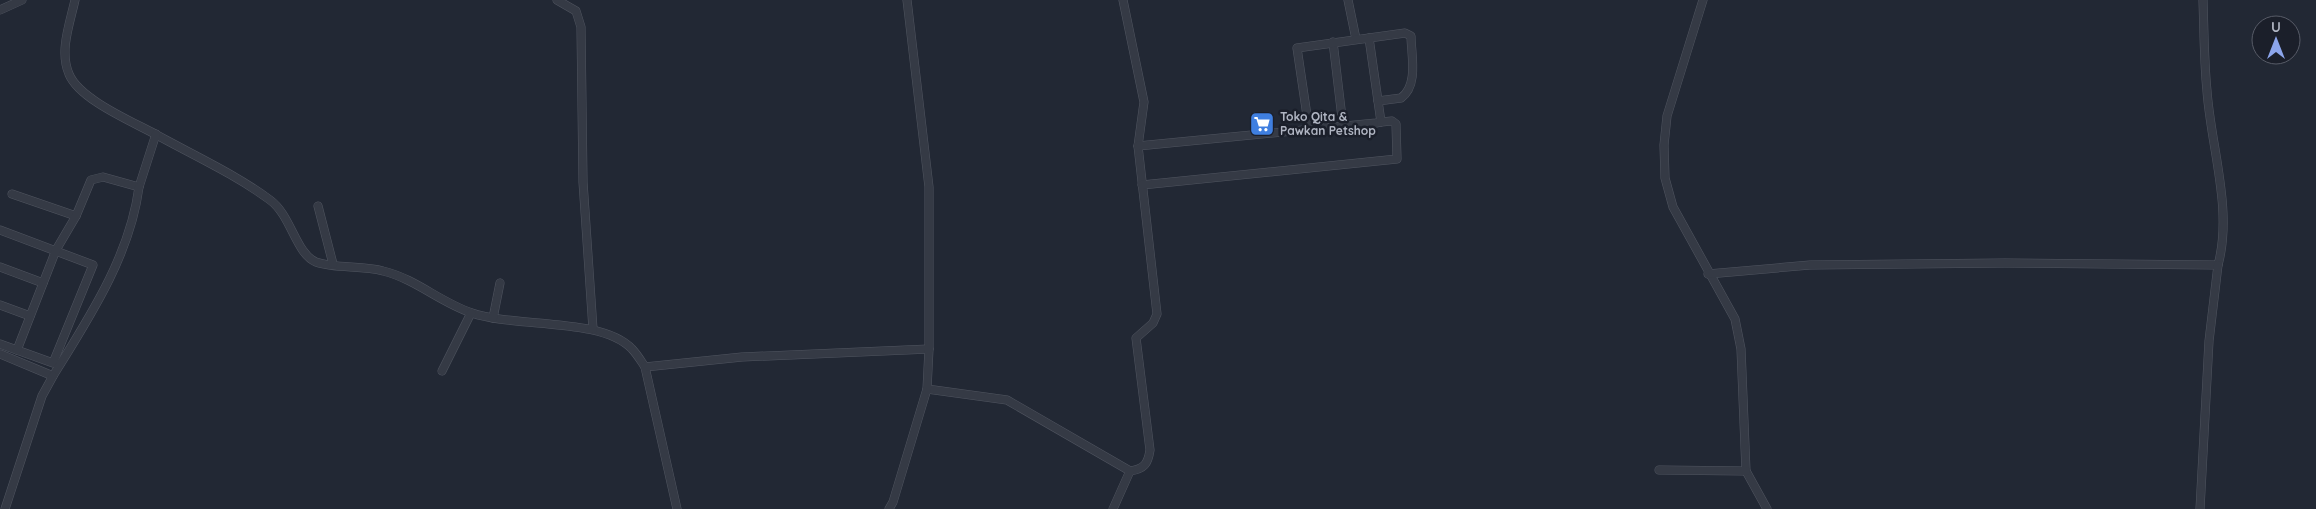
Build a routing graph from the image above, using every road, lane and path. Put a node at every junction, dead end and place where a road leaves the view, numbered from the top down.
1 (22, 0) edge
2 (75, 0) edge
3 (557, 0) edge
4 (908, 0) edge
5 (1123, 0) edge
6 (1348, 0) edge
7 (1703, 0) edge
8 (2203, 0) edge
9 (0, 10) edge
10 (1370, 38) junction
11 (1356, 39) junction
12 (1334, 42) junction
13 (1378, 102) junction
14 (1381, 122) junction
15 (1343, 126) junction
16 (1309, 129) junction
17 (156, 134) junction
18 (1138, 146) junction
19 (1142, 185) junction
20 (139, 187) junction
21 (12, 194) dead end
22 (318, 206) dead end
23 (76, 216) junction
24 (0, 230) edge
25 (56, 250) junction
26 (333, 264) junction
27 (2218, 266) junction
28 (0, 267) edge
29 (1708, 274) junction
30 (43, 283) junction
31 (500, 284) dead end
32 (0, 305) edge
33 (472, 313) junction
34 (30, 316) junction
35 (493, 318) junction
36 (593, 329) junction
37 (0, 344) edge
38 (929, 349) junction
39 (17, 350) junction
40 (0, 354) edge
41 (645, 367) junction
42 (442, 371) dead end
43 (53, 376) junction
44 (927, 388) junction
45 (1659, 470) dead end
46 (1130, 471) junction
47 (1746, 471) junction
48 (5, 509) edge
49 (677, 509) edge
50 (889, 509) edge
51 (1113, 509) edge
52 (1767, 509) edge
53 (2200, 509) edge

1 - 9 street
2 - 17 street
3 - 36 street
4 - 38 street
5 - 18 street
6 - 11 street
7 - 29 street
8 - 27 street
10 - 11 street
10 - 13 street
10 - 13 street
11 - 12 street
12 - 15 street
12 - 16 street
13 - 14 street
14 - 15 street
14 - 19 street
15 - 16 street
16 - 18 street
17 - 20 street
17 - 26 street
18 - 19 street
19 - 46 street
20 - 23 street
20 - 43 street
21 - 23 street
22 - 26 street
23 - 25 street
24 - 25 street
25 - 30 street
25 - 39 street
26 - 33 street
27 - 29 street
27 - 53 street
28 - 30 street
29 - 47 street
30 - 34 street
31 - 35 street
32 - 34 street
33 - 35 street
33 - 42 street
34 - 39 street
35 - 36 street
36 - 41 street
37 - 39 street
38 - 41 street
38 - 44 street
40 - 43 street
41 - 49 street
43 - 48 street
44 - 46 street
44 - 50 street
45 - 47 street
46 - 51 street
47 - 52 street

